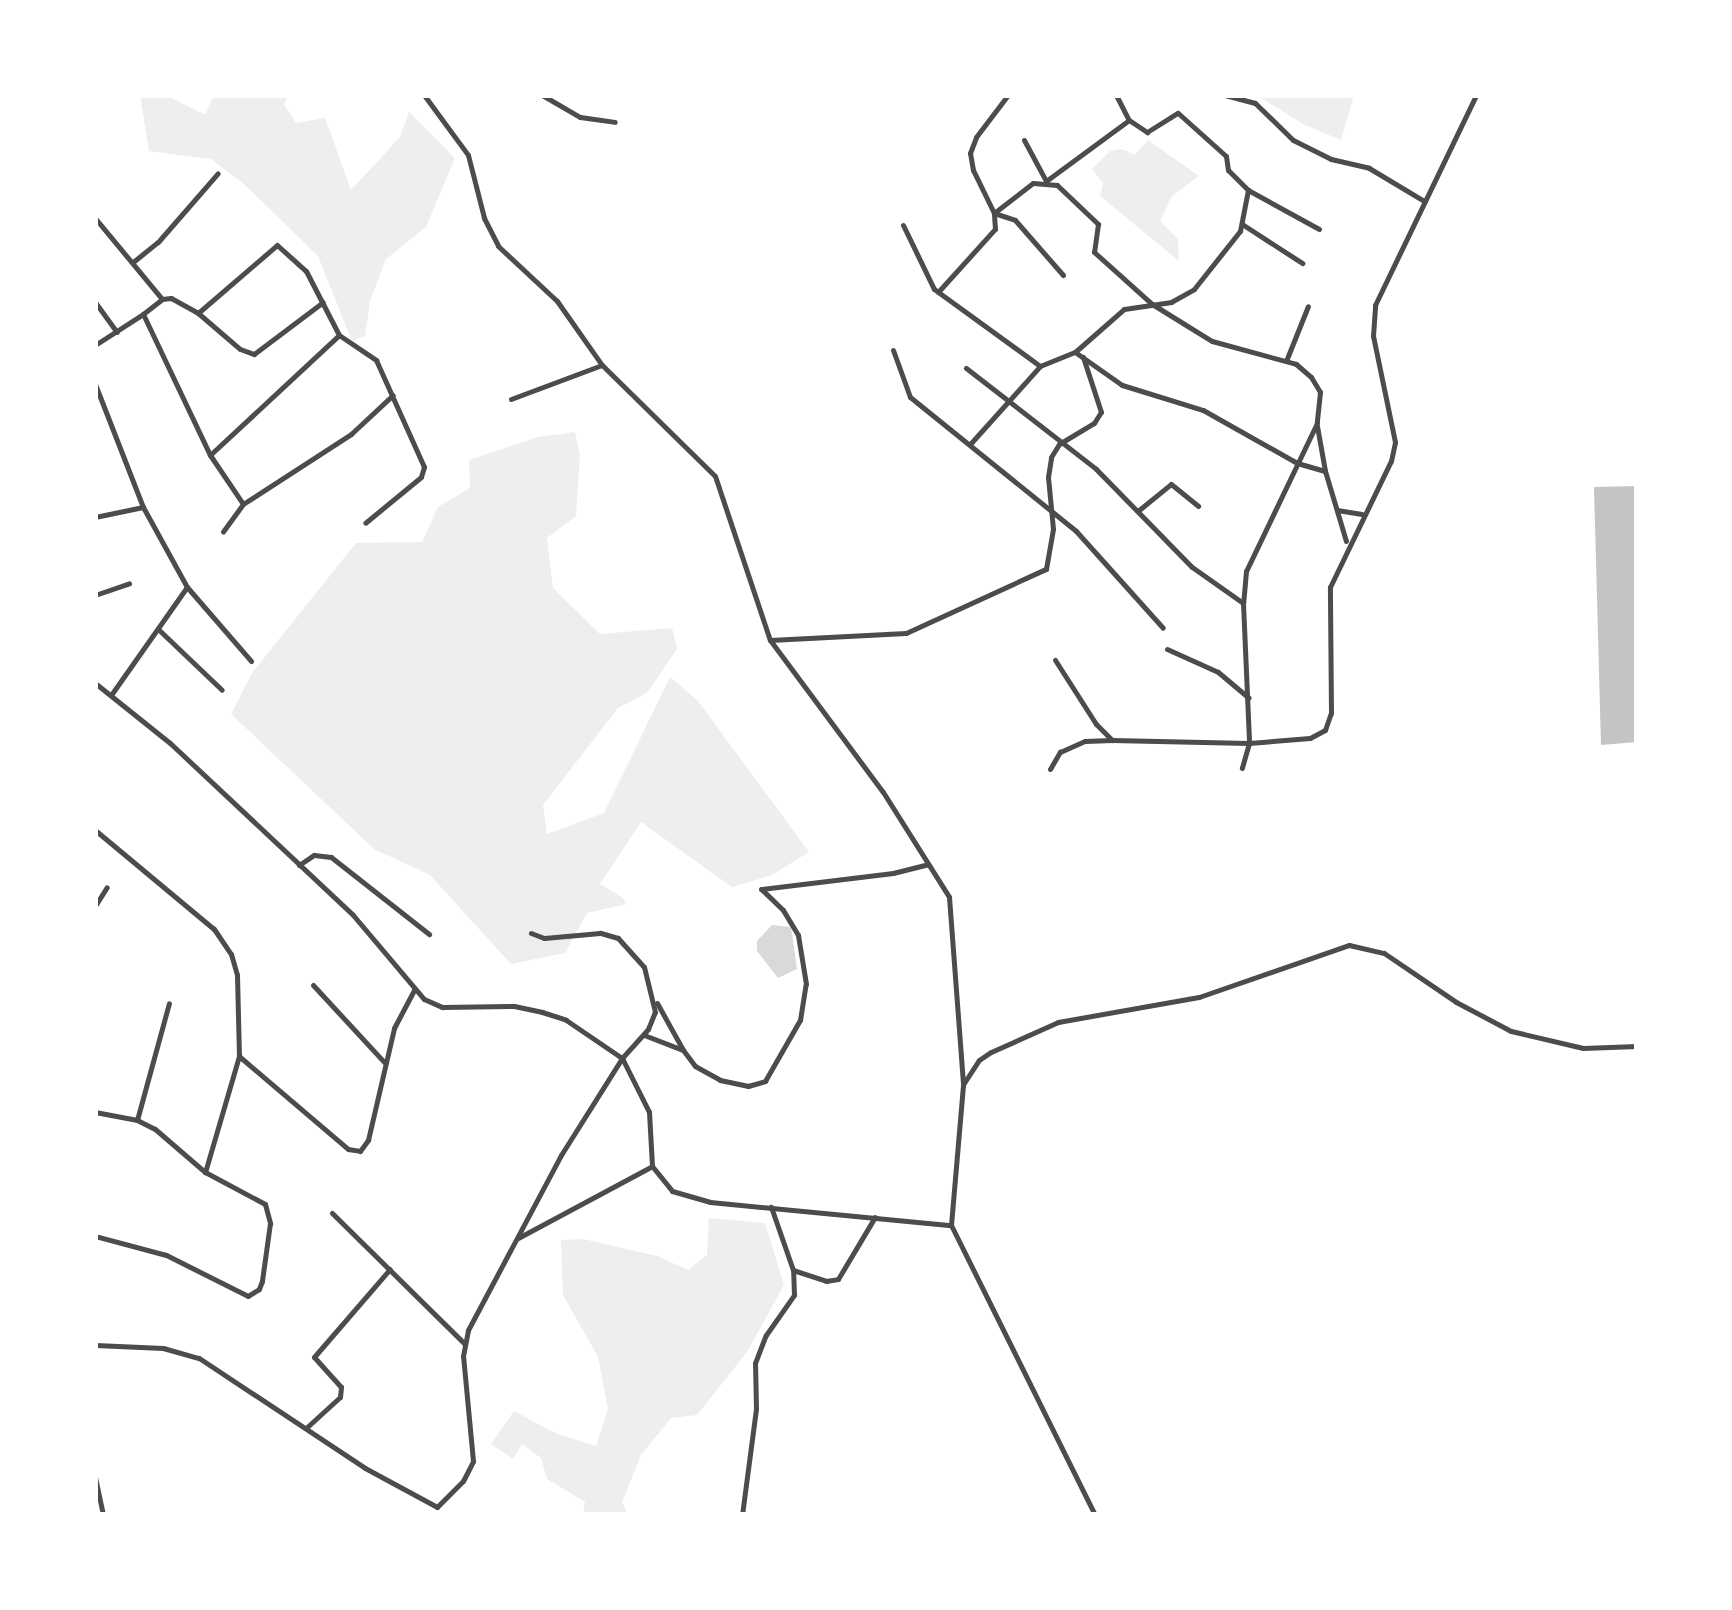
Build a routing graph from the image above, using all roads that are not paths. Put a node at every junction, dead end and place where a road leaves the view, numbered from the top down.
1 (424, 95) edge
2 (542, 95) edge
3 (1008, 95) edge
4 (1116, 95) edge
5 (1225, 95) edge
6 (1476, 95) edge
7 (1130, 120) junction
8 (615, 122) dead end
9 (1024, 140) dead end
10 (218, 173) dead end
11 (1046, 181) junction
12 (1248, 190) junction
13 (1424, 202) junction
14 (994, 213) junction
15 (95, 218) edge
16 (1242, 224) junction
17 (902, 225) dead end
18 (1319, 230) dead end
19 (133, 262) junction
20 (1302, 263) dead end
21 (1063, 275) dead end
22 (938, 292) junction
23 (162, 299) junction
24 (95, 302) edge
25 (323, 302) junction
26 (1152, 304) junction
27 (1308, 306) dead end
28 (198, 313) junction
29 (143, 314) junction
30 (116, 332) junction
31 (338, 335) junction
32 (95, 345) edge
33 (893, 350) dead end
34 (1075, 352) junction
35 (1083, 358) junction
36 (1286, 361) junction
37 (602, 365) junction
38 (1040, 366) junction
39 (966, 368) dead end
40 (95, 384) edge
41 (393, 395) junction
42 (511, 398) dead end
43 (1010, 402) junction
44 (1317, 423) junction
45 (1063, 441) junction
46 (971, 442) junction
47 (210, 455) junction
48 (1296, 463) junction
49 (1325, 471) junction
50 (243, 504) junction
51 (143, 506) junction
52 (1198, 506) dead end
53 (1139, 510) junction
54 (1337, 510) junction
55 (1052, 511) junction
56 (1362, 514) junction
57 (95, 517) edge
58 (365, 523) dead end
59 (223, 532) dead end
60 (1347, 544) junction
61 (129, 583) dead end
62 (188, 587) junction
63 (95, 595) edge
64 (1242, 602) junction
65 (1163, 628) dead end
66 (158, 629) junction
67 (770, 640) junction
68 (1168, 650) dead end
69 (251, 660) dead end
70 (1055, 660) dead end
71 (95, 683) edge
72 (222, 690) dead end
73 (111, 694) junction
74 (1249, 698) junction
75 (1112, 740) junction
76 (1249, 743) junction
77 (1242, 768) dead end
78 (1050, 769) dead end
79 (95, 830) edge
80 (928, 864) junction
81 (299, 866) junction
82 (107, 887) dead end
83 (95, 906) edge
84 (531, 933) dead end
85 (429, 934) dead end
86 (313, 985) dead end
87 (414, 990) junction
88 (655, 1000) junction
89 (169, 1003) dead end
90 (644, 1035) junction
91 (1637, 1046) edge
92 (683, 1050) junction
93 (240, 1056) junction
94 (622, 1058) junction
95 (385, 1063) junction
96 (963, 1085) junction
97 (95, 1112) edge
98 (137, 1120) junction
99 (652, 1166) junction
100 (204, 1172) junction
101 (771, 1207) junction
102 (332, 1213) dead end
103 (875, 1217) junction
104 (952, 1225) junction
105 (95, 1236) edge
106 (517, 1238) junction
107 (390, 1270) junction
108 (792, 1270) junction
109 (464, 1342) junction
110 (95, 1345) edge
111 (306, 1428) junction
112 (95, 1476) edge
113 (437, 1511) edge
114 (103, 1515) edge
115 (742, 1515) edge
116 (1095, 1515) edge

1 - 37 street
2 - 8 street
3 - 14 street
4 - 7 street
5 - 13 street
6 - 13 street
7 - 11 street
7 - 12 street
9 - 11 street
10 - 19 street
11 - 14 street
11 - 26 street
12 - 16 street
12 - 18 street
13 - 56 street
14 - 21 street
14 - 22 street
15 - 19 street
16 - 20 street
16 - 26 street
17 - 22 street
19 - 23 street
22 - 38 street
23 - 28 street
23 - 29 street
24 - 30 street
25 - 28 street
25 - 28 street
25 - 31 street
26 - 34 street
26 - 36 street
27 - 36 street
29 - 30 street
29 - 47 street
30 - 32 street
31 - 41 street
31 - 47 street
33 - 46 street
34 - 35 street
34 - 38 street
35 - 45 street
35 - 48 street
36 - 44 street
37 - 42 street
37 - 67 street
38 - 43 street
39 - 43 street
40 - 51 street
41 - 50 street
41 - 58 street
43 - 45 street
43 - 46 street
44 - 48 street
44 - 49 street
45 - 53 street
45 - 55 street
46 - 55 street
47 - 50 street
48 - 49 street
48 - 64 street
49 - 54 street
50 - 59 street
51 - 57 street
51 - 62 street
52 - 53 street
53 - 64 street
54 - 56 street
54 - 60 street
55 - 65 street
55 - 67 street
56 - 60 street
60 - 76 street
61 - 63 street
62 - 66 street
62 - 69 street
64 - 74 street
66 - 72 street
66 - 73 street
67 - 80 street
68 - 74 street
70 - 75 street
71 - 73 street
73 - 81 street
74 - 76 street
75 - 76 street
75 - 78 street
76 - 77 street
79 - 93 street
80 - 92 street
80 - 96 street
81 - 85 street
81 - 87 street
82 - 83 street
84 - 88 street
86 - 95 street
87 - 94 street
87 - 95 street
88 - 90 street
88 - 92 street
89 - 98 street
90 - 92 street
90 - 94 street
91 - 96 street
93 - 95 street
93 - 100 street
94 - 99 street
94 - 106 street
96 - 104 street
97 - 98 street
98 - 100 street
99 - 101 street
99 - 106 street
100 - 105 street
101 - 103 street
101 - 108 street
102 - 107 street
103 - 104 street
103 - 108 street
104 - 116 street
106 - 109 street
107 - 109 street
107 - 111 street
108 - 115 street
109 - 113 street
110 - 111 street
111 - 113 street
112 - 114 street

